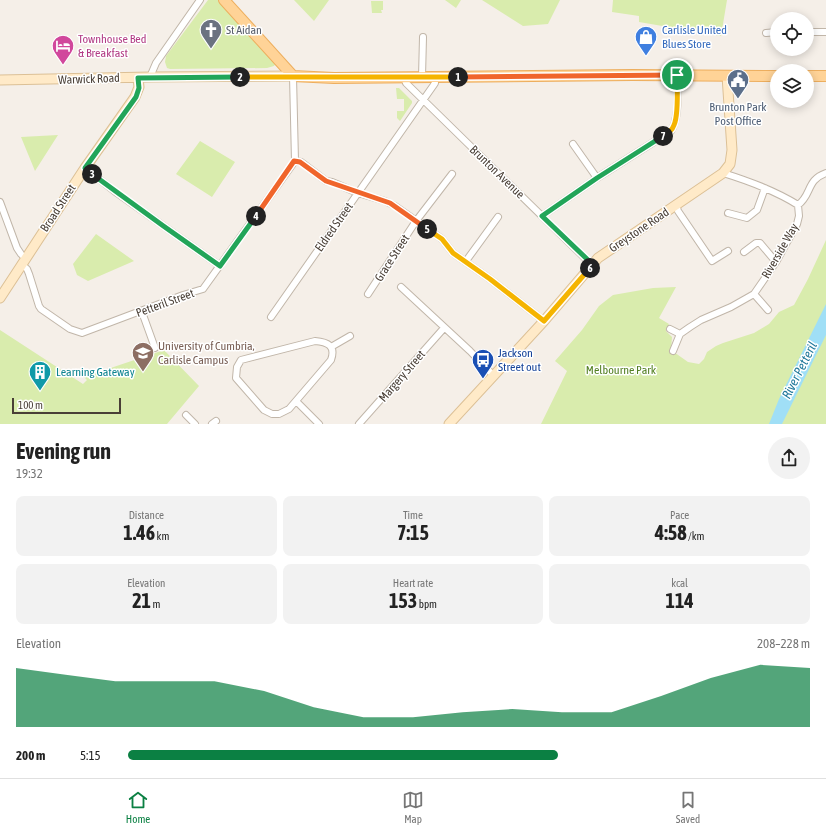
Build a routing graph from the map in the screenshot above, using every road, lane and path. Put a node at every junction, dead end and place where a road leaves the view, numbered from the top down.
1 (200, 0) edge
2 (224, 0) edge
3 (814, 32) edge
4 (826, 32) edge
5 (766, 33) dead end
6 (770, 33) edge
7 (424, 38) dead end
8 (677, 75) junction
9 (293, 76) junction
10 (727, 76) junction
11 (770, 76) edge
12 (814, 76) edge
13 (826, 76) edge
14 (150, 77) junction
15 (422, 77) junction
16 (434, 77) junction
17 (138, 78) junction
18 (404, 78) junction
19 (0, 80) edge
20 (424, 100) junction
21 (573, 144) dead end
22 (294, 161) junction
23 (85, 168) junction
24 (723, 173) junction
25 (826, 173) edge
26 (452, 174) dead end
27 (597, 178) junction
28 (765, 188) junction
29 (358, 193) junction
30 (0, 202) edge
31 (676, 204) junction
32 (798, 205) junction
33 (728, 214) dead end
34 (542, 216) junction
35 (498, 217) dead end
36 (416, 221) junction
37 (728, 251) dead end
38 (744, 252) dead end
39 (24, 261) junction
40 (466, 261) junction
41 (776, 262) junction
42 (592, 265) junction
43 (220, 266) junction
44 (401, 287) dead end
45 (3, 288) edge
46 (368, 294) dead end
47 (754, 294) junction
48 (0, 298) edge
49 (768, 310) dead end
50 (142, 312) junction
51 (271, 317) dead end
52 (544, 321) junction
53 (444, 328) junction
54 (670, 329) dead end
55 (680, 334) junction
56 (350, 336) dead end
57 (331, 347) junction
58 (156, 348) dead end
59 (673, 351) dead end
60 (494, 376) junction
61 (296, 401) junction
62 (186, 415) dead end
63 (452, 423) edge
64 (195, 424) edge
65 (318, 424) edge
66 (359, 424) edge

1 - 14 street
2 - 9 main road
3 - 4 street
5 - 6 street
7 - 15 street
8 - 10 main road, Warwick Road
8 - 16 main road, Warwick Road
8 - 27 street
9 - 14 street, Warwick Road
9 - 18 main road, Warwick Road
9 - 22 street
10 - 11 main road, Warwick Road
10 - 24 street
12 - 13 main road
14 - 17 street, Warwick Road
15 - 16 main road, Warwick Road
15 - 18 main road, Warwick Road
16 - 20 street, Eldred Street
17 - 19 street, Warwick Road
17 - 23 street, Broad Street
18 - 20 street, Brunton Avenue
20 - 29 street, Eldred Street
20 - 34 street, Brunton Avenue
21 - 27 street
22 - 29 street
22 - 43 street, Petteril Street
23 - 39 street, Broad Street
23 - 43 street
24 - 28 street, Riverside Way
24 - 31 street, Greystone Road
25 - 32 street, Riverside Way
26 - 36 street, Grace Street
27 - 34 street
28 - 32 street, Riverside Way
28 - 33 street
29 - 36 street
29 - 51 street, Eldred Street
30 - 39 street, Petteril Street
31 - 37 street
31 - 42 street, Greystone Road
32 - 41 street, Riverside Way
34 - 42 street, Brunton Avenue
35 - 40 street
36 - 40 street
36 - 46 street, Grace Street
38 - 41 street
39 - 45 street, Broad Street
39 - 50 street, Petteril Street
40 - 52 street
41 - 47 street, Riverside Way
42 - 52 street, Greystone Road
43 - 50 street, Petteril Street
44 - 53 street
45 - 48 street, Broad Street
47 - 49 street
47 - 55 street, Riverside Way
50 - 58 street
52 - 60 street, Greystone Road
53 - 60 street
53 - 66 street, Margery Street
54 - 55 street
55 - 59 street
56 - 57 street
57 - 61 street
57 - 61 street
60 - 63 street, Greystone Road
61 - 65 street
62 - 64 street

